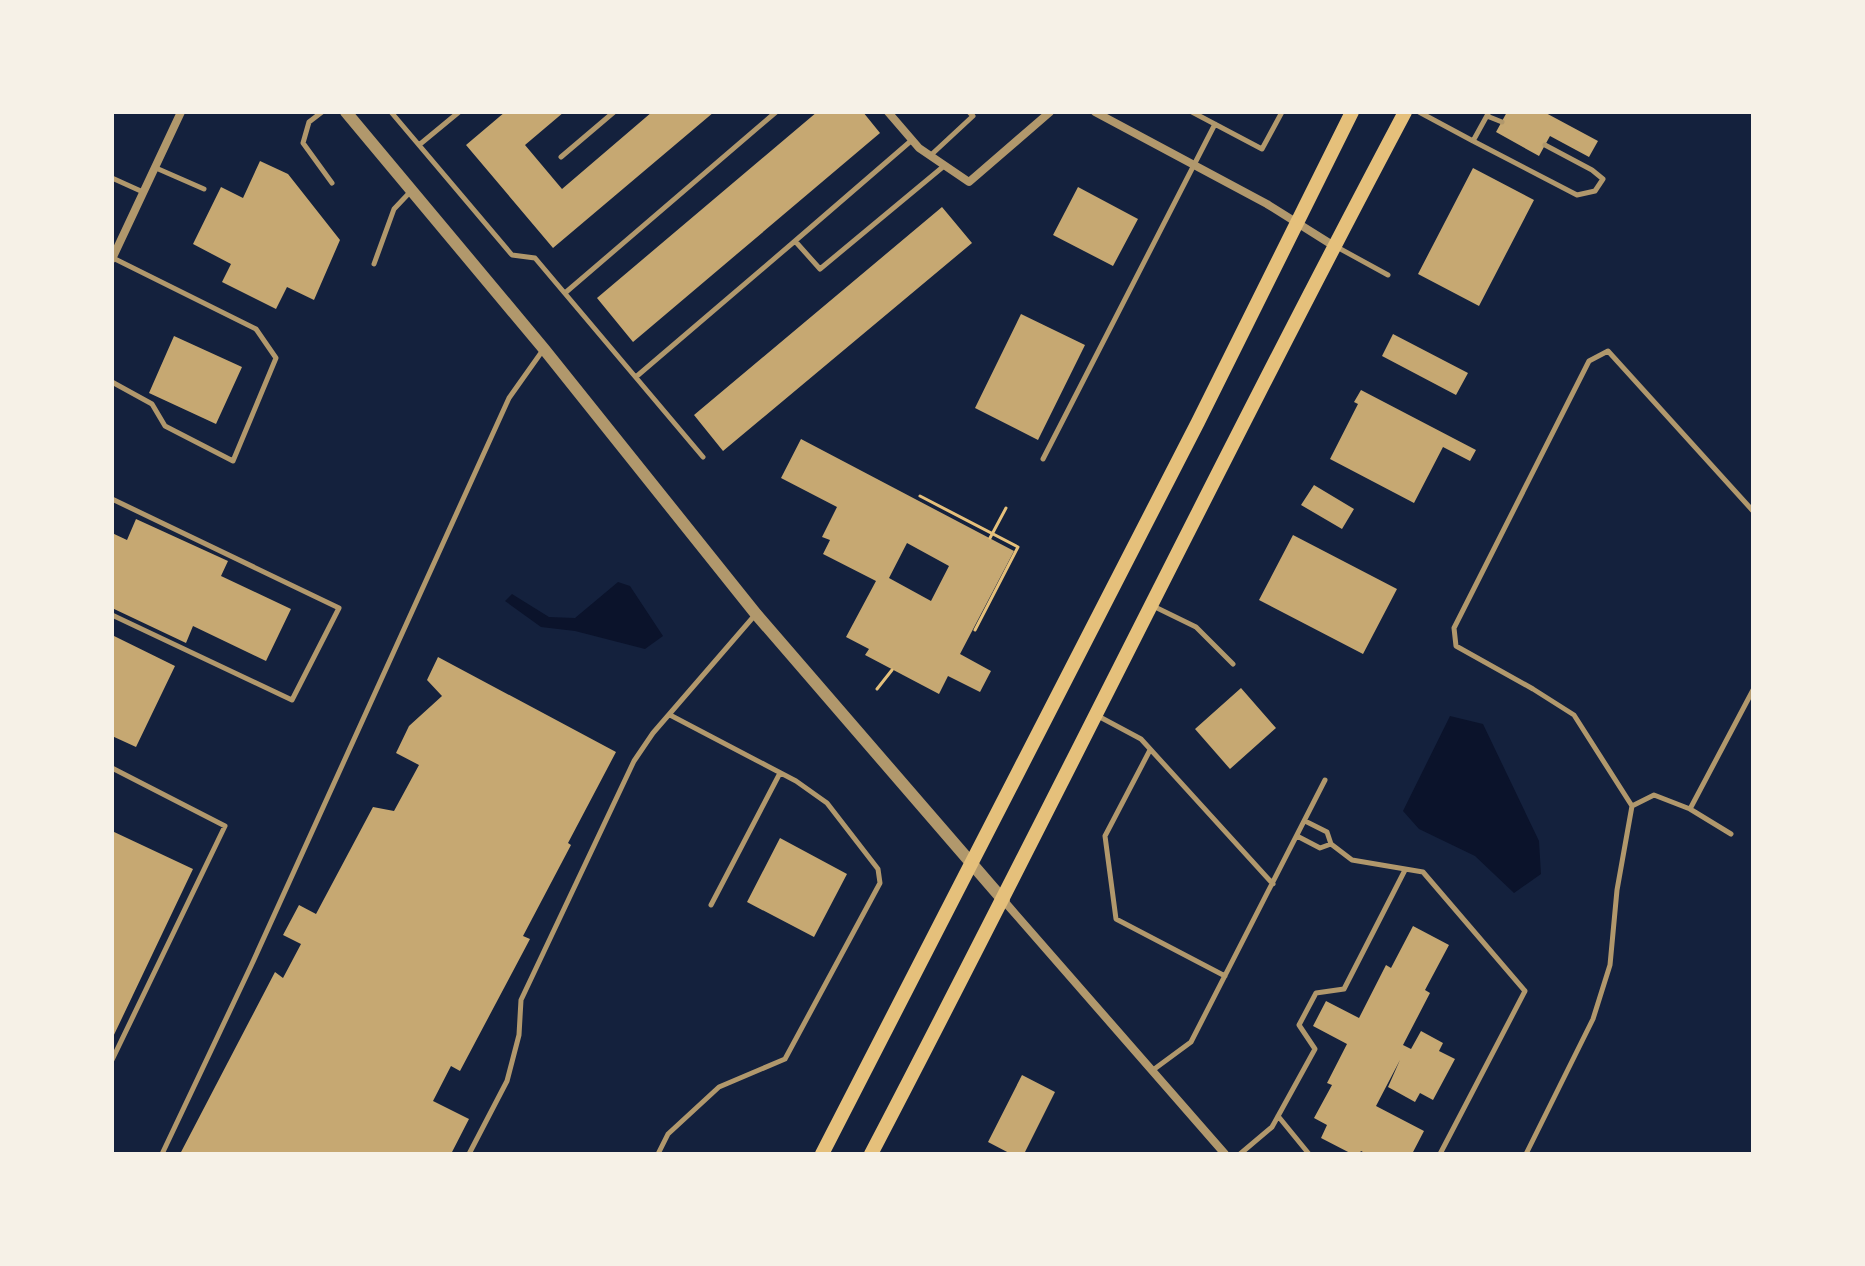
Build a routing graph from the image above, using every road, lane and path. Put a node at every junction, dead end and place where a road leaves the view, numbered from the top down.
1 (181, 112) edge
2 (322, 112) edge
3 (346, 112) edge
4 (391, 112) edge
5 (459, 112) edge
6 (614, 112) edge
7 (776, 112) edge
8 (888, 112) edge
9 (969, 112) edge
10 (1050, 112) edge
11 (1095, 112) edge
12 (1192, 112) edge
13 (1282, 112) edge
14 (1352, 112) edge
15 (1405, 112) edge
16 (1419, 112) edge
17 (1488, 114) edge
18 (1502, 122) dead end
19 (1215, 124) junction
20 (912, 140) junction
21 (1473, 141) junction
22 (419, 145) junction
23 (1545, 145) dead end
24 (930, 155) junction
25 (561, 157) dead end
26 (1195, 164) junction
27 (944, 165) junction
28 (155, 168) junction
29 (112, 178) edge
30 (332, 183) dead end
31 (204, 189) dead end
32 (412, 190) junction
33 (143, 192) junction
34 (1296, 223) junction
35 (795, 241) junction
36 (1334, 246) junction
37 (112, 258) edge
38 (374, 264) dead end
39 (1388, 275) dead end
40 (565, 293) junction
41 (544, 349) junction
42 (637, 376) junction
43 (112, 382) edge
44 (703, 457) dead end
45 (1043, 459) dead end
46 (920, 496) dead end
47 (112, 499) edge
48 (1006, 508) dead end
49 (1753, 511) edge
50 (991, 536) junction
51 (1152, 606) junction
52 (756, 614) junction
53 (112, 615) edge
54 (975, 630) dead end
55 (1233, 664) dead end
56 (892, 670) dead end
57 (877, 689) dead end
58 (1753, 690) edge
59 (670, 715) junction
60 (1097, 716) junction
61 (1150, 750) junction
62 (112, 768) edge
63 (780, 773) junction
64 (1325, 780) dead end
65 (1632, 806) junction
66 (1690, 809) junction
67 (1305, 821) junction
68 (1731, 834) dead end
69 (1297, 836) junction
70 (1331, 844) junction
71 (973, 863) junction
72 (1405, 870) junction
73 (1273, 884) junction
74 (1004, 901) junction
75 (711, 905) dead end
76 (1225, 976) junction
77 (112, 1060) edge
78 (1153, 1070) junction
79 (1278, 1116) junction
80 (162, 1154) edge
81 (469, 1154) edge
82 (658, 1154) edge
83 (822, 1154) edge
84 (871, 1154) edge
85 (1225, 1154) edge
86 (1240, 1154) edge
87 (1309, 1154) edge
88 (1440, 1154) edge
89 (1526, 1154) edge

1 - 28 street
2 - 30 lane
3 - 32 street
4 - 22 lane
5 - 22 lane
6 - 25 lane
7 - 40 lane
8 - 20 street
9 - 24 lane
10 - 27 street
11 - 26 street
12 - 19 lane
13 - 19 lane
14 - 34 main road
15 - 36 main road
16 - 21 lane
17 - 18 lane
17 - 21 lane
19 - 26 lane
20 - 24 street
20 - 35 lane
21 - 23 lane
22 - 40 lane
24 - 27 street
26 - 34 street
26 - 45 lane
27 - 35 lane
28 - 31 lane
28 - 33 street
29 - 33 lane
32 - 38 lane
32 - 41 street
33 - 37 street
34 - 36 street
34 - 71 main road
35 - 42 lane
36 - 39 lane
36 - 51 main road
37 - 43 lane
40 - 42 lane
41 - 52 street
41 - 80 lane
42 - 44 lane
46 - 50 path
47 - 53 lane
48 - 50 path
49 - 65 lane
50 - 54 path
51 - 55 lane
51 - 60 main road
52 - 59 lane
52 - 71 street
56 - 57 path
58 - 66 lane
59 - 63 lane
59 - 81 lane
60 - 61 lane
60 - 74 main road
61 - 73 lane
61 - 76 lane
62 - 77 lane
63 - 75 lane
63 - 82 lane
64 - 67 lane
65 - 66 lane
65 - 89 lane
66 - 68 lane
67 - 69 lane
67 - 70 lane
69 - 70 lane
69 - 73 lane
70 - 72 lane
71 - 74 street
71 - 83 main road
72 - 79 lane
72 - 88 lane
73 - 76 lane
74 - 78 street
74 - 84 main road
76 - 78 lane
78 - 85 street
79 - 86 lane
79 - 87 lane

